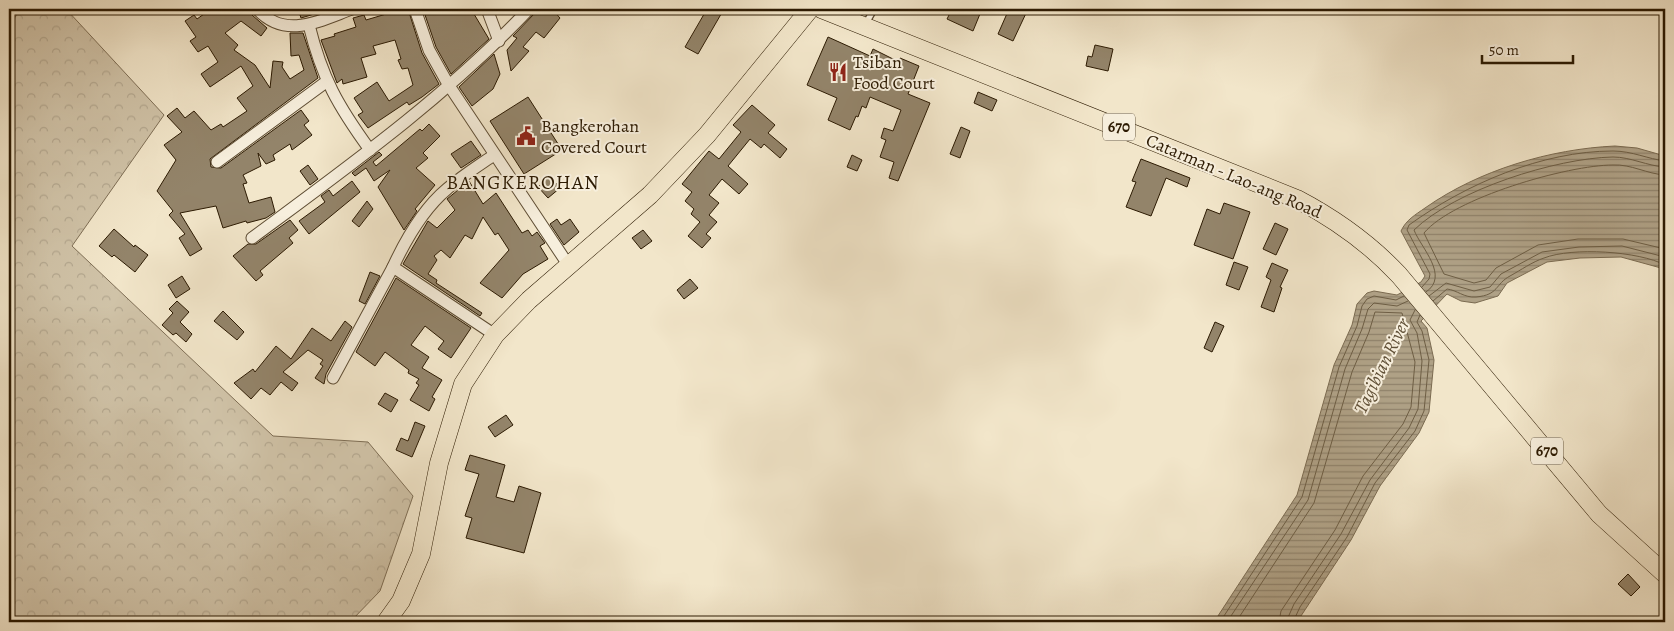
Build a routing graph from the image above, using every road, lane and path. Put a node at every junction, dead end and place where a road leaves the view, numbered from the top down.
1 (257, 9) edge
2 (352, 9) edge
3 (414, 9) edge
4 (487, 9) edge
5 (529, 9) edge
6 (810, 9) edge
7 (820, 9) edge
8 (874, 9) edge
9 (309, 24) junction
10 (865, 25) junction
11 (499, 41) junction
12 (326, 82) junction
13 (448, 84) junction
14 (370, 150) junction
15 (494, 155) junction
16 (217, 162) dead end
17 (252, 238) dead end
18 (569, 266) junction
19 (393, 267) junction
20 (495, 335) junction
21 (333, 378) dead end
22 (1665, 574) edge
23 (386, 622) edge

1 - 9 street
2 - 9 street
3 - 13 street
4 - 11 street
5 - 11 street
6 - 18 main road
7 - 10 main road, Catarman - Lao-ang Road / 670
8 - 10 lane
9 - 12 street
10 - 22 main road, Catarman - Lao-ang Road / 670
11 - 13 street
12 - 14 street
12 - 16 street
13 - 14 street
13 - 15 street
14 - 17 street
15 - 18 street
15 - 19 street
18 - 20 main road
19 - 20 street
19 - 21 street
20 - 23 main road

